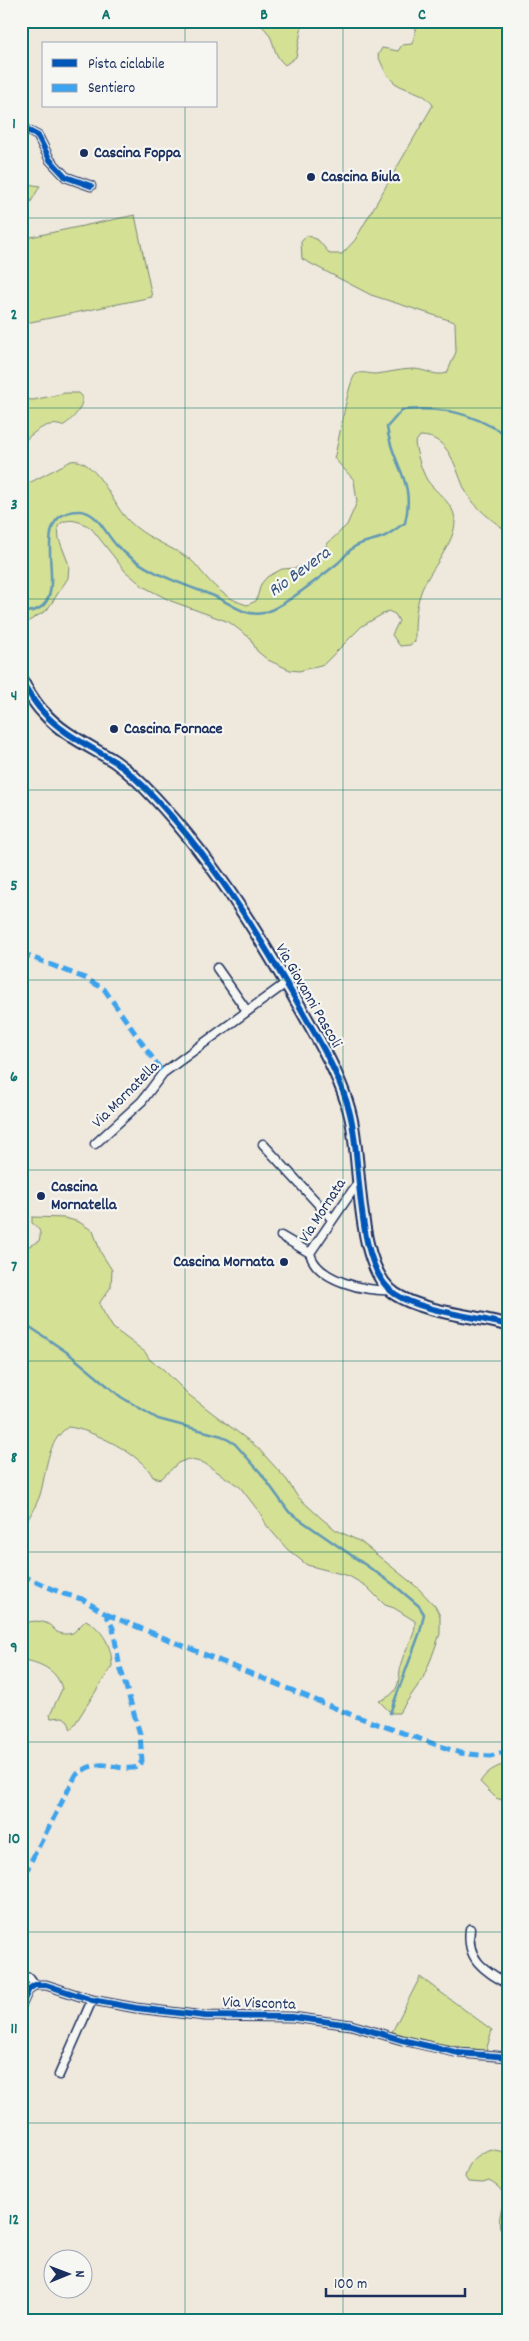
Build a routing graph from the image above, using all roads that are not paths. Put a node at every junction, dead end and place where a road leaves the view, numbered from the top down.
1 (21, 127) edge
2 (90, 186) dead end
3 (21, 680) edge
4 (217, 968) dead end
5 (286, 983) junction
6 (247, 1011) junction
7 (96, 1144) dead end
8 (263, 1144) dead end
9 (360, 1180) junction
10 (332, 1219) junction
11 (281, 1236) dead end
12 (310, 1253) junction
13 (390, 1290) junction
14 (508, 1325) edge
15 (470, 1929) dead end
16 (21, 1976) edge
17 (508, 1984) edge
18 (36, 1985) junction
19 (92, 2000) junction
20 (21, 2006) edge
21 (508, 2057) edge
22 (59, 2075) dead end

1 - 2 street
3 - 5 street, Via Giovanni Pascoli
4 - 6 street
5 - 6 street, Via Mornatella
5 - 9 street, Via Giovanni Pascoli
6 - 7 street, Via Mornatella
8 - 10 street
9 - 10 street, Via Mornata
9 - 13 street, Via Giovanni Pascoli
10 - 12 street, Via Mornata
11 - 12 street
12 - 13 street, Via Mornata
13 - 14 street, Via Giovanni Pascoli
15 - 17 street
16 - 18 street
18 - 19 street, Via Visconta
18 - 20 street
19 - 21 street, Via Visconta
19 - 22 street

